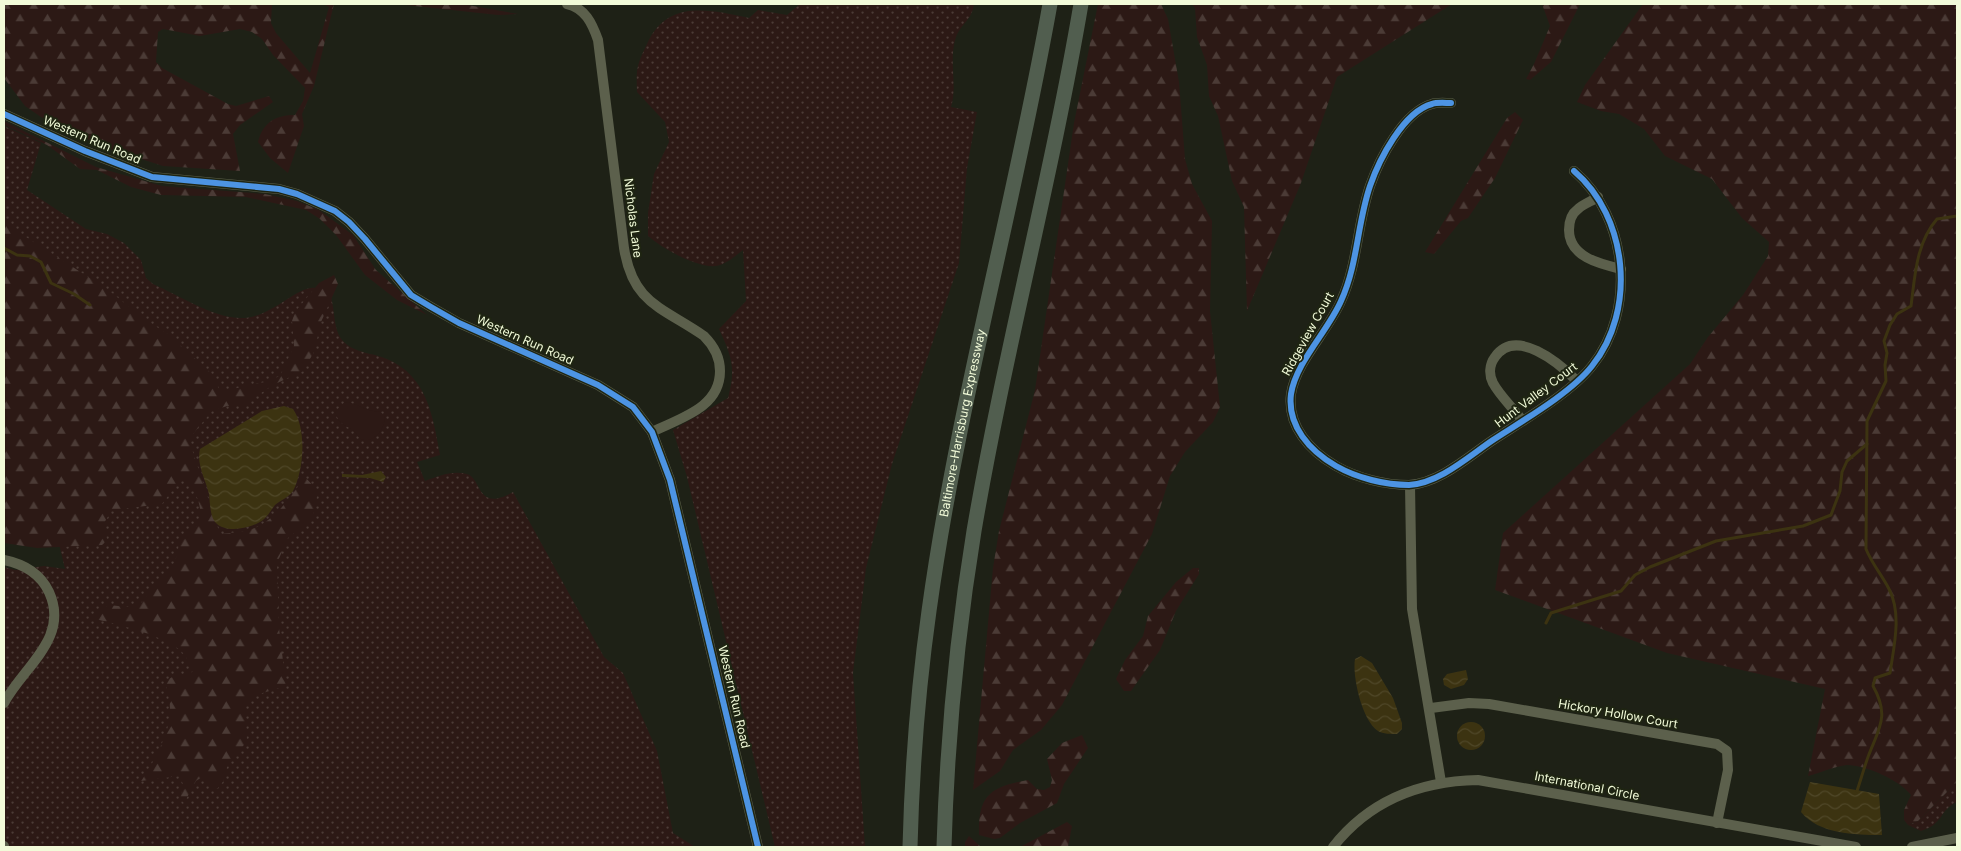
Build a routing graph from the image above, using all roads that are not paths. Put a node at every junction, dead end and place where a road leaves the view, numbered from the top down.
1 (567, 4) edge
2 (1050, 4) edge
3 (1081, 4) edge
4 (1451, 103) dead end
5 (4, 114) edge
6 (1574, 171) dead end
7 (1598, 197) junction
8 (1621, 270) junction
9 (1577, 381) junction
10 (1522, 420) junction
11 (652, 432) junction
12 (1410, 485) junction
13 (4, 560) edge
14 (4, 703) edge
15 (1431, 708) junction
16 (1441, 782) junction
17 (1717, 823) junction
18 (1957, 838) edge
19 (758, 847) edge
20 (910, 847) edge
21 (944, 847) edge
22 (1333, 847) edge
23 (1856, 847) edge
24 (1912, 847) edge

1 - 11 street, Nicholas Lane
2 - 20 highway, Baltimore-Harrisburg Expressway
3 - 21 highway
4 - 12 street, Ridgeview Court
5 - 11 street, Western Run Road
6 - 7 street, Hunt Valley Court
7 - 8 street, Hunt Valley Court
7 - 8 street
8 - 9 street, Hunt Valley Court
9 - 10 street, Hunt Valley Court
9 - 10 street, Hunt Valley Court
10 - 12 street, Hunt Valley Court
11 - 19 street, Western Run Road
12 - 15 street
13 - 14 street
15 - 16 street
15 - 17 street, Hickory Hollow Court
16 - 17 street, International Circle
16 - 22 street, International Circle
17 - 23 street, International Circle
18 - 24 street

